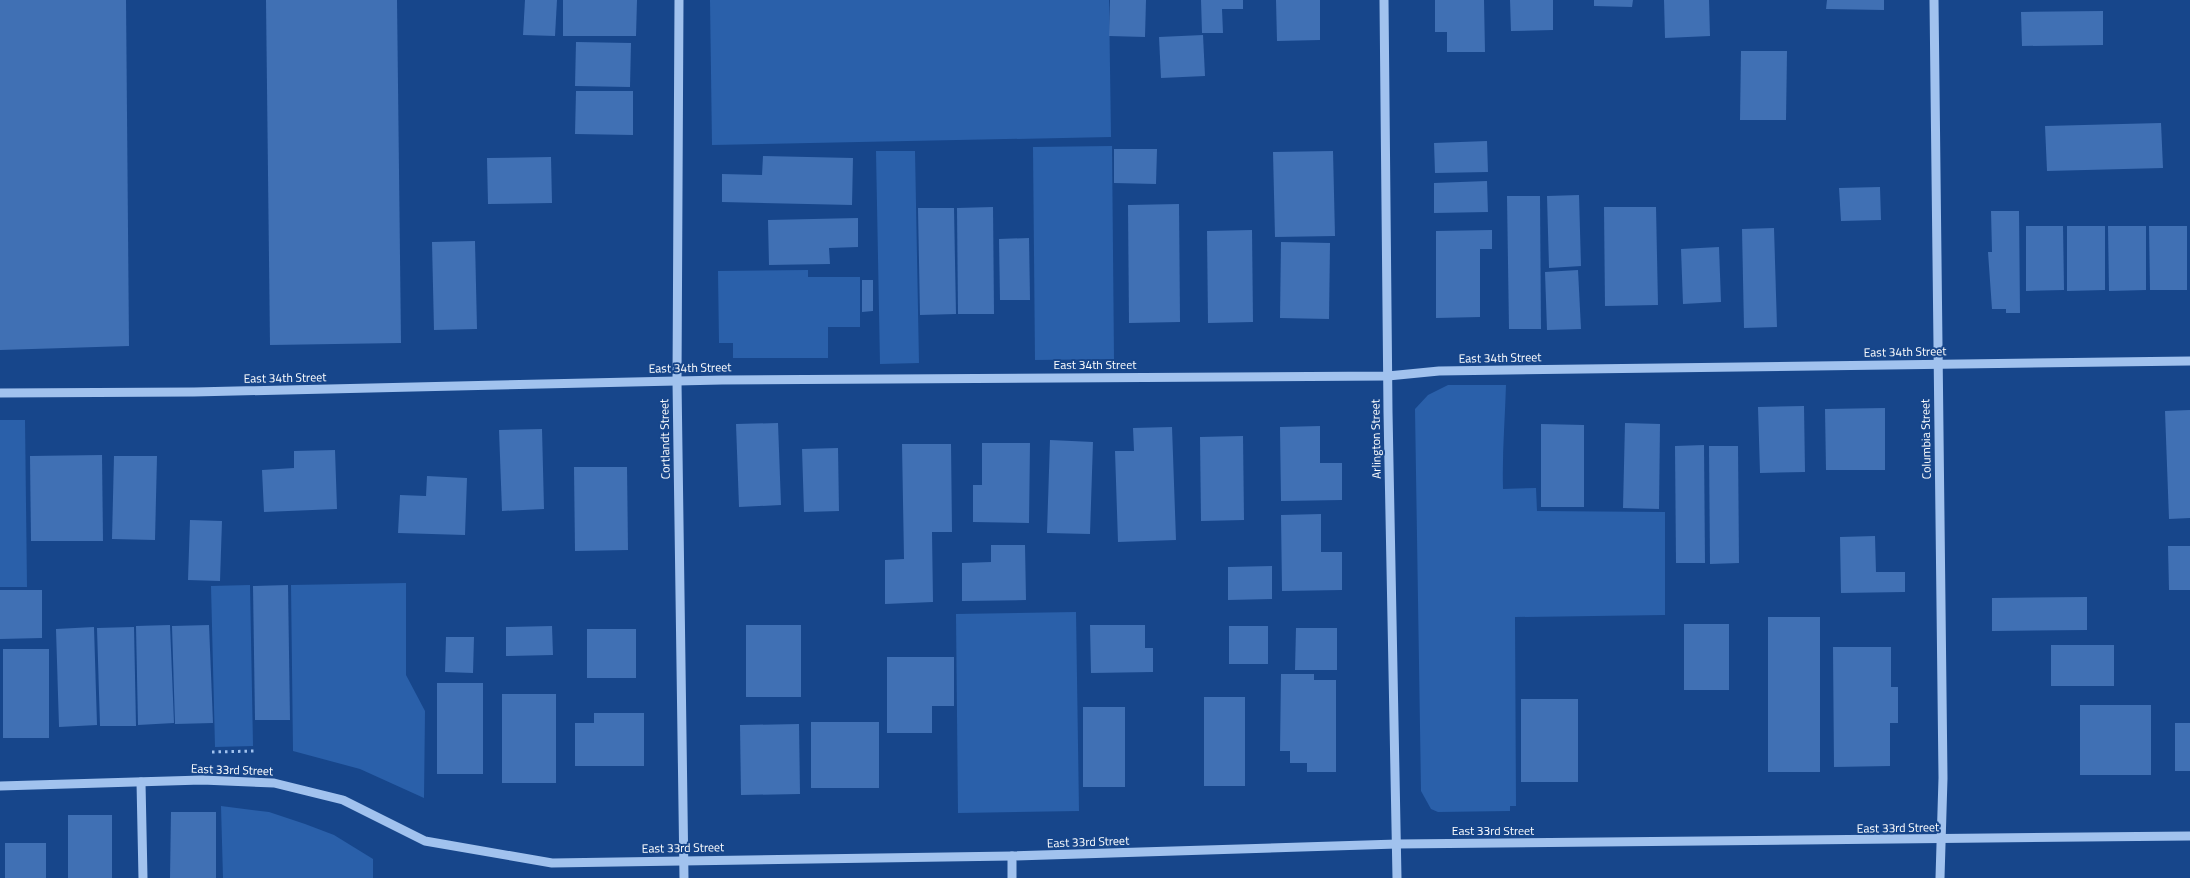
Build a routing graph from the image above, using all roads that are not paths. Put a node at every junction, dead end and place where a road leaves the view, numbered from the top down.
1 (679, 0) edge
2 (1384, 0) edge
3 (1934, 0) edge
4 (2190, 361) edge
5 (1938, 365) junction
6 (1388, 376) junction
7 (677, 381) junction
8 (0, 393) edge
9 (141, 782) junction
10 (0, 786) edge
11 (2190, 836) edge
12 (1940, 840) junction
13 (1397, 844) junction
14 (1012, 856) junction
15 (684, 861) junction
16 (143, 878) edge
17 (684, 878) edge
18 (1012, 878) edge
19 (1397, 878) edge
20 (1940, 878) edge

1 - 7 street, Cortlandt Street
2 - 6 street, Arlington Street
3 - 5 street, Columbia Street
4 - 5 street, East 34th Street
5 - 6 street, East 34th Street
5 - 12 street, Columbia Street
6 - 7 street, East 34th Street
6 - 13 street, Arlington Street
7 - 8 street, East 34th Street
7 - 15 street, Cortlandt Street
9 - 10 street, East 33rd Street
9 - 15 street, East 33rd Street
9 - 16 street
11 - 12 street, East 33rd Street
12 - 13 street, East 33rd Street
12 - 20 street, Columbia Street
13 - 14 street, East 33rd Street
13 - 19 street, Arlington Street
14 - 15 street, East 33rd Street
14 - 18 street
15 - 17 street, Cortlandt Street

